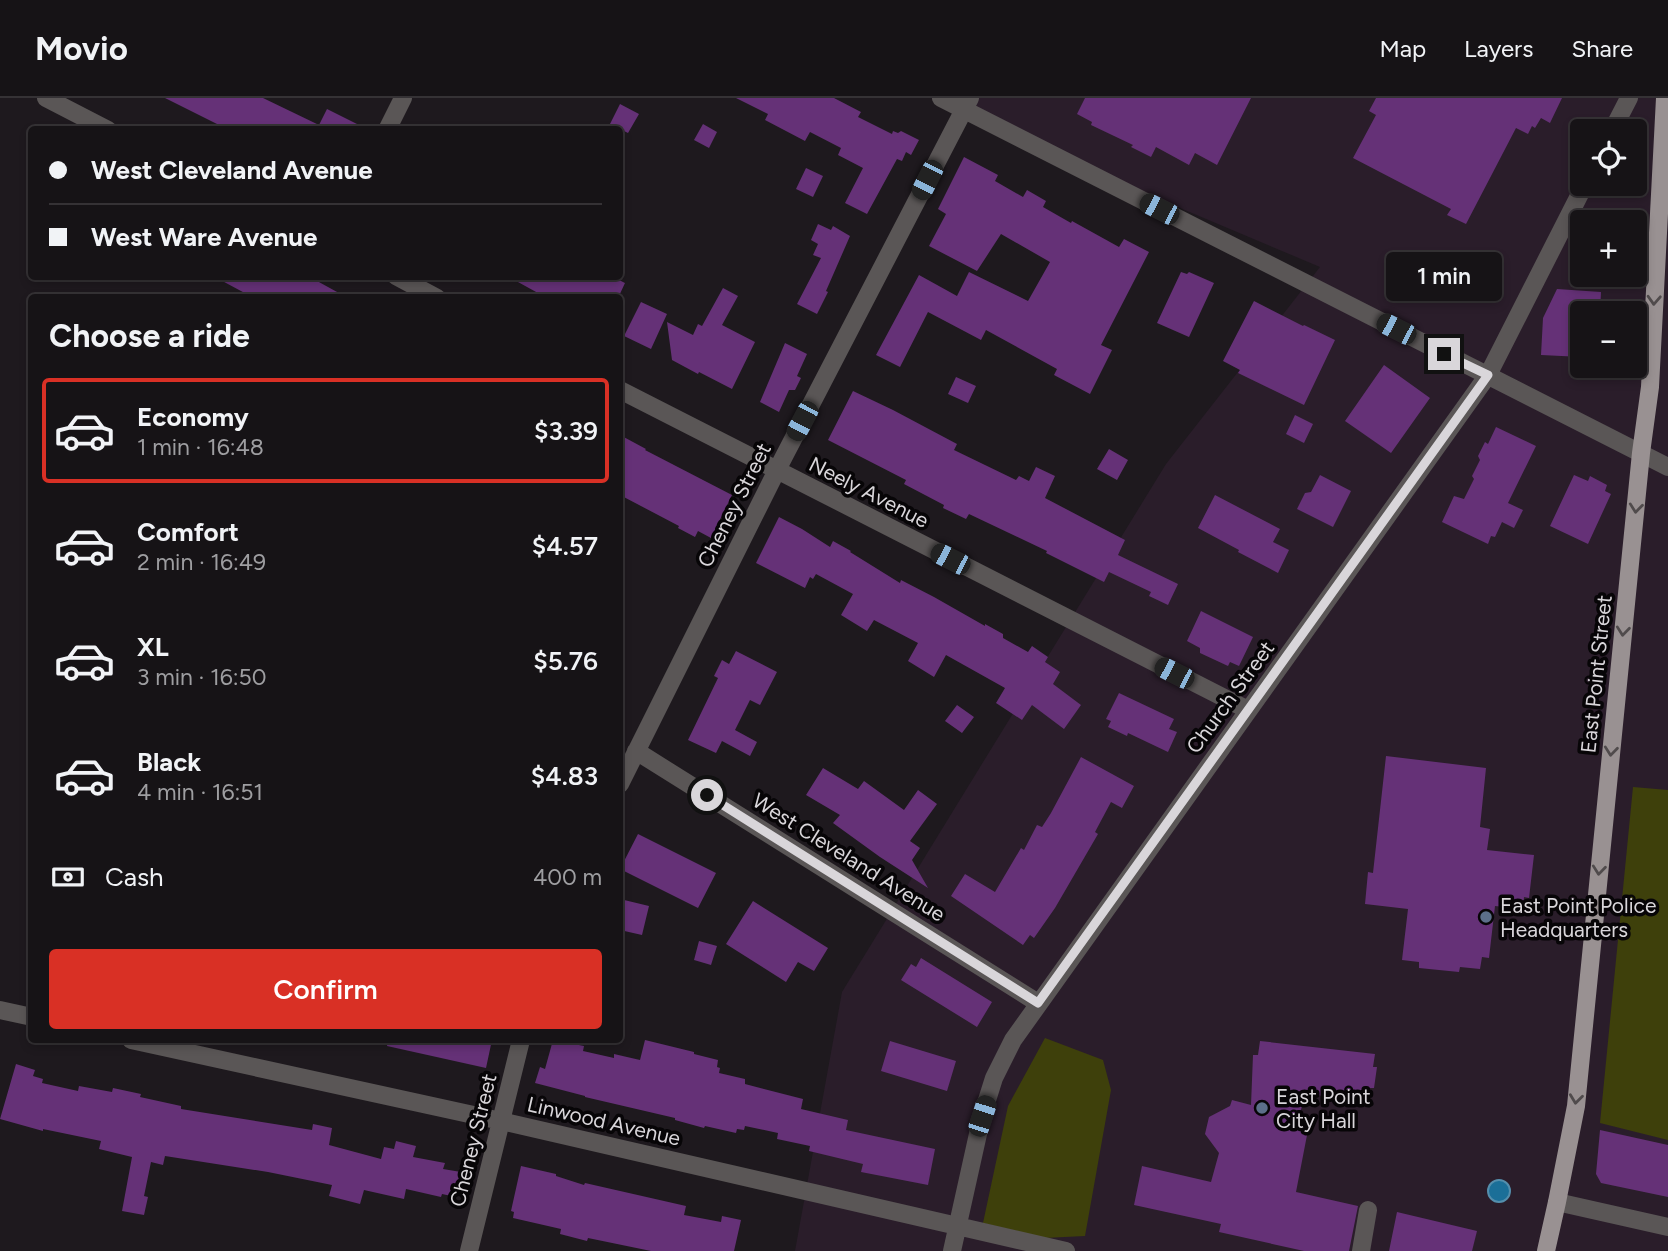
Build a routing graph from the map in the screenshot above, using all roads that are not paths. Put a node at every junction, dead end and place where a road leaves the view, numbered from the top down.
1 (46, 98) edge
2 (403, 98) edge
3 (941, 98) edge
4 (1629, 98) edge
5 (1665, 98) edge
6 (967, 104) edge
7 (1618, 119) edge
8 (100, 126) edge
9 (389, 126) edge
10 (1579, 196) edge
11 (403, 280) edge
12 (430, 294) edge
13 (1488, 375) junction
14 (623, 392) edge
15 (1641, 453) junction
16 (1668, 467) edge
17 (777, 471) junction
18 (1248, 710) junction
19 (636, 751) junction
20 (623, 778) edge
21 (1038, 1003) junction
22 (0, 1010) edge
23 (28, 1016) edge
24 (145, 1043) edge
25 (520, 1043) edge
26 (501, 1121) junction
27 (1557, 1202) junction
28 (1368, 1210) dead end
29 (958, 1225) junction
30 (1668, 1227) edge
31 (469, 1251) edge
32 (952, 1251) edge
33 (1066, 1251) edge
34 (1361, 1251) edge
35 (1546, 1251) edge

1 - 8 street
2 - 9 street
3 - 6 street
4 - 7 street
5 -> 15 main road, East Point Street
6 - 13 street
6 - 17 street, Cheney Street
10 - 13 street, Church Street
11 - 12 street
13 - 15 street
13 - 18 street, Church Street
14 - 17 street, Neely Avenue
15 - 16 street
15 -> 27 main road, East Point Street
17 - 18 street, Neely Avenue
17 - 19 street, Cheney Street
18 - 21 street, Church Street
19 - 20 street, Cheney Street
19 - 21 street, West Cleveland Avenue
21 - 29 street, Church Street
22 - 23 street
24 - 26 street, Linwood Avenue
25 - 26 street, Cheney Street
26 - 29 street, Linwood Avenue
26 - 31 street, Cheney Street
27 - 30 street
27 - 35 main road, East Point Street
28 - 34 street
29 - 32 street, Church Street
29 - 33 street, Linwood Avenue

